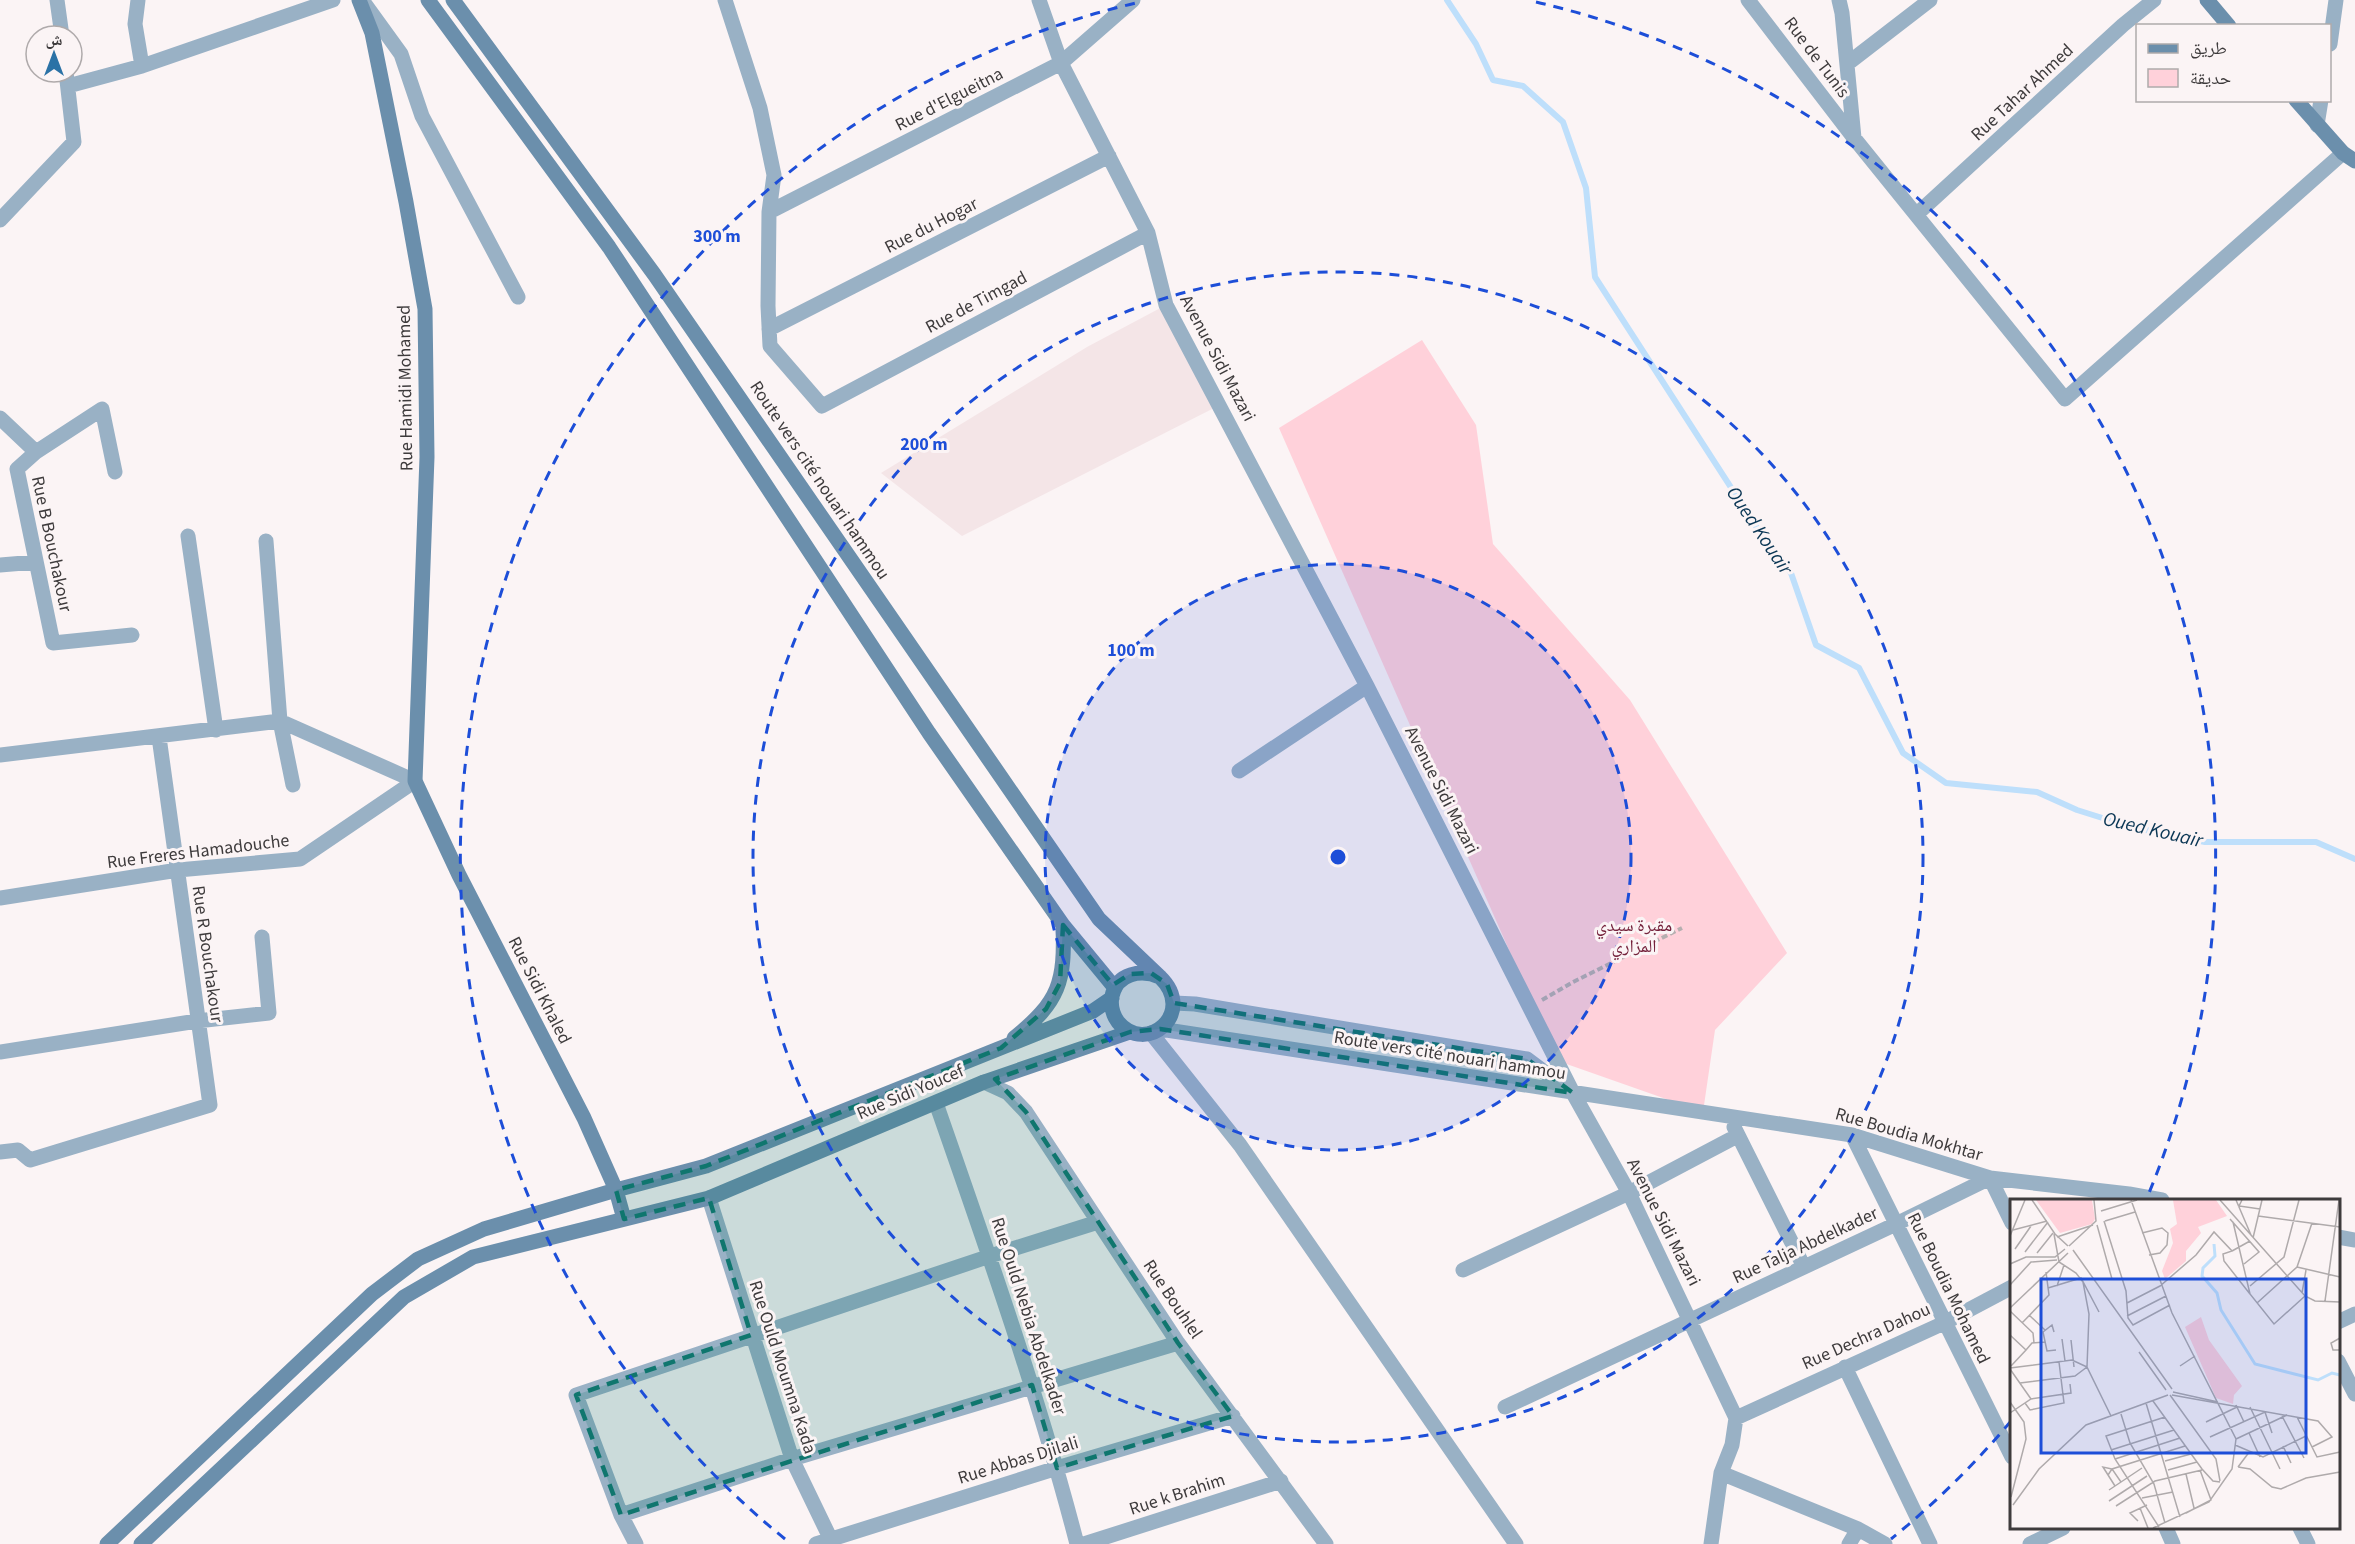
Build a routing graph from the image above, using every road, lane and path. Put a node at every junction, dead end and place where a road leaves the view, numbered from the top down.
1 (57, 0) edge
2 (138, 0) edge
3 (333, 0) edge
4 (361, 0) edge
5 (428, 0) edge
6 (453, 0) edge
7 (725, 0) edge
8 (1039, 0) edge
9 (1133, 0) edge
10 (1748, 0) edge
11 (1839, 0) edge
12 (1930, 0) edge
13 (2154, 0) edge
14 (2207, 0) edge
15 (2336, 0) edge
16 (60, 24) edge
17 (2227, 24) edge
18 (2331, 37) edge
19 (1061, 63) junction
20 (1847, 64) junction
21 (142, 66) junction
22 (84, 76) edge
23 (68, 84) edge
24 (2298, 102) edge
25 (2321, 102) edge
26 (2317, 125) junction
27 (1854, 138) junction
28 (1109, 156) junction
29 (2349, 157) edge
30 (769, 212) junction
31 (1917, 214) junction
32 (0, 220) edge
33 (1148, 233) junction
34 (518, 297) dead end
35 (769, 329) junction
36 (0, 418) edge
37 (36, 452) junction
38 (115, 472) dead end
39 (188, 536) dead end
40 (266, 541) dead end
41 (36, 562) junction
42 (0, 565) edge
43 (132, 635) dead end
44 (1367, 686) junction
45 (280, 721) junction
46 (216, 730) junction
47 (159, 737) junction
48 (0, 755) edge
49 (1239, 771) dead end
50 (415, 781) junction
51 (293, 785) dead end
52 (178, 870) junction
53 (0, 898) edge
54 (1063, 925) junction
55 (1682, 928) dead end
56 (262, 937) dead end
57 (1160, 977) junction
58 (1113, 993) junction
59 (1174, 1003) junction
60 (1531, 1006) junction
61 (197, 1021) junction
62 (1155, 1031) junction
63 (1130, 1032) junction
64 (1001, 1048) junction
65 (0, 1052) edge
66 (984, 1082) junction
67 (1573, 1094) junction
68 (936, 1103) junction
69 (1730, 1116) junction
70 (1852, 1135) junction
71 (1737, 1136) junction
72 (0, 1152) edge
73 (1990, 1178) junction
74 (616, 1190) junction
75 (1629, 1192) junction
76 (2130, 1197) edge
77 (709, 1198) junction
78 (2151, 1199) edge
79 (624, 1219) junction
80 (2010, 1219) edge
81 (1098, 1222) junction
82 (1896, 1224) junction
83 (2340, 1236) edge
84 (2355, 1240) edge
85 (990, 1256) junction
86 (1804, 1267) junction
87 (1463, 1270) dead end
88 (2010, 1288) edge
89 (2355, 1314) edge
90 (1690, 1319) junction
91 (2340, 1321) edge
92 (1944, 1323) junction
93 (751, 1335) junction
94 (1178, 1342) junction
95 (2340, 1365) edge
96 (1845, 1367) junction
97 (1032, 1385) junction
98 (2354, 1392) edge
99 (1505, 1407) dead end
100 (1233, 1416) junction
101 (1736, 1418) junction
102 (2010, 1453) edge
103 (792, 1459) junction
104 (1057, 1467) junction
105 (1721, 1473) junction
106 (1281, 1482) junction
107 (621, 1515) junction
108 (1858, 1529) junction
109 (2167, 1529) edge
110 (2301, 1529) edge
111 (2054, 1533) edge
112 (832, 1541) edge
113 (107, 1544) edge
114 (141, 1544) edge
115 (636, 1544) edge
116 (816, 1544) edge
117 (1077, 1544) edge
118 (1084, 1544) edge
119 (1326, 1544) edge
120 (1516, 1544) edge
121 (1711, 1544) edge
122 (1849, 1544) edge
123 (1885, 1544) edge
124 (1930, 1544) edge
125 (2030, 1544) edge
126 (2174, 1544) edge
127 (2308, 1544) edge

1 - 16 street
2 - 21 street
3 - 21 street
4 - 34 street
4 - 50 main road, Rue Hamidi Mohamed
5 - 54 main road
6 - 57 main road, Route vers cité nouari hammou
7 - 30 street
8 - 19 street, Avenue Sidi Mazari
9 - 19 street, Rue d'Elgueitna
10 - 27 street, Rue de Tunis
11 - 20 street
12 - 20 street
13 - 31 street, Rue Tahar Ahmed
14 - 17 main road
15 - 18 street
19 - 28 street, Avenue Sidi Mazari
19 - 30 street, Rue d'Elgueitna
20 - 27 street
21 - 22 street
23 - 32 street
24 - 26 main road
25 - 26 street
26 - 29 main road
27 - 31 street, Rue de Tunis
28 - 33 street, Avenue Sidi Mazari
28 - 35 street, Rue du Hogar
29 - 31 street, Rue de Tunis
30 - 35 street
33 - 35 street, Rue de Timgad
33 - 44 street, Avenue Sidi Mazari
36 - 37 street
37 - 38 street, Rue B Bouchakour
37 - 41 street, Rue B Bouchakour
39 - 46 street
40 - 45 street
41 - 42 street
41 - 43 street, Rue B Bouchakour
44 - 49 street
44 - 60 street, Avenue Sidi Mazari
45 - 46 street
45 - 50 street
45 - 51 street
46 - 47 street
47 - 48 street
47 - 52 street, Rue R Bouchakour
50 - 52 street, Rue Freres Hamadouche
50 - 74 main road, Rue Sidi Khaled
52 - 53 street, Rue Freres Hamadouche
52 - 61 street, Rue R Bouchakour
54 - 58 main road
54 - 64 main road
55 - 60 path
56 - 61 street
57 - 58 main road
57 - 59 main road
58 - 63 main road
58 - 64 main road
59 - 62 main road
59 - 67 street, Route vers cité nouari hammou
60 - 67 street, Avenue Sidi Mazari
61 - 65 street
61 - 72 street, Rue R Bouchakour
62 - 63 main road
62 - 67 street, Route vers cité nouari hammou
62 - 120 street
63 - 66 main road, Rue Sidi Youcef
64 - 74 main road
66 - 68 main road, Rue Sidi Youcef
66 - 81 street, Rue Bouhlel
67 - 69 street, Rue Boudia Mokhtar
67 - 75 street, Avenue Sidi Mazari
68 - 77 main road, Rue Sidi Youcef
68 - 85 street, Rue Ould Nebia Abdelkader
69 - 70 street, Rue Boudia Mokhtar
69 - 71 street
70 - 73 street, Rue Boudia Mokhtar
70 - 82 street, Rue Boudia Mohamed
71 - 75 street
71 - 86 street
73 - 76 street, Rue Boudia Mokhtar
73 - 80 street
73 - 82 street, Rue Talja Abdelkader
74 - 79 main road, Rue Sidi Khaled
74 - 113 main road
75 - 87 street
75 - 90 street, Avenue Sidi Mazari
76 - 78 street, Rue Boudia Mokhtar
77 - 79 main road, Rue Sidi Youcef
77 - 93 street, Rue Ould Moumna Kada
79 - 114 main road, Rue Sidi Youcef
81 - 85 street
81 - 94 street, Rue Bouhlel
82 - 86 street, Rue Talja Abdelkader
82 - 92 street, Rue Boudia Mohamed
83 - 84 street
85 - 93 street
85 - 97 street, Rue Ould Nebia Abdelkader
86 - 90 street, Rue Talja Abdelkader
88 - 92 street, Rue Dechra Dahou
89 - 91 street
90 - 99 street, Rue Talja Abdelkader
90 - 101 street, Avenue Sidi Mazari
92 - 96 street, Rue Dechra Dahou
92 - 102 street, Rue Boudia Mohamed
93 - 103 street, Rue Ould Moumna Kada
93 - 107 street
94 - 97 street
94 - 100 street, Rue Bouhlel
95 - 98 street
96 - 101 street, Rue Dechra Dahou
96 - 124 street
97 - 103 street
97 - 104 street, Rue Ould Nebia Abdelkader
100 - 104 street, Rue Abbas Djilali
100 - 106 street, Rue Bouhlel
101 - 105 street
103 - 107 street
103 - 112 street, Rue Ould Moumna Kada
104 - 112 street, Rue Abbas Djilali
104 - 117 street, Rue Ould Nebia Abdelkader
105 - 108 street
105 - 121 street
106 - 118 street, Rue k Brahim
106 - 119 street, Rue Bouhlel
107 - 115 street
108 - 122 street
108 - 123 street
109 - 126 street
110 - 127 street
111 - 125 street
112 - 116 street, Rue Abbas Djilali

